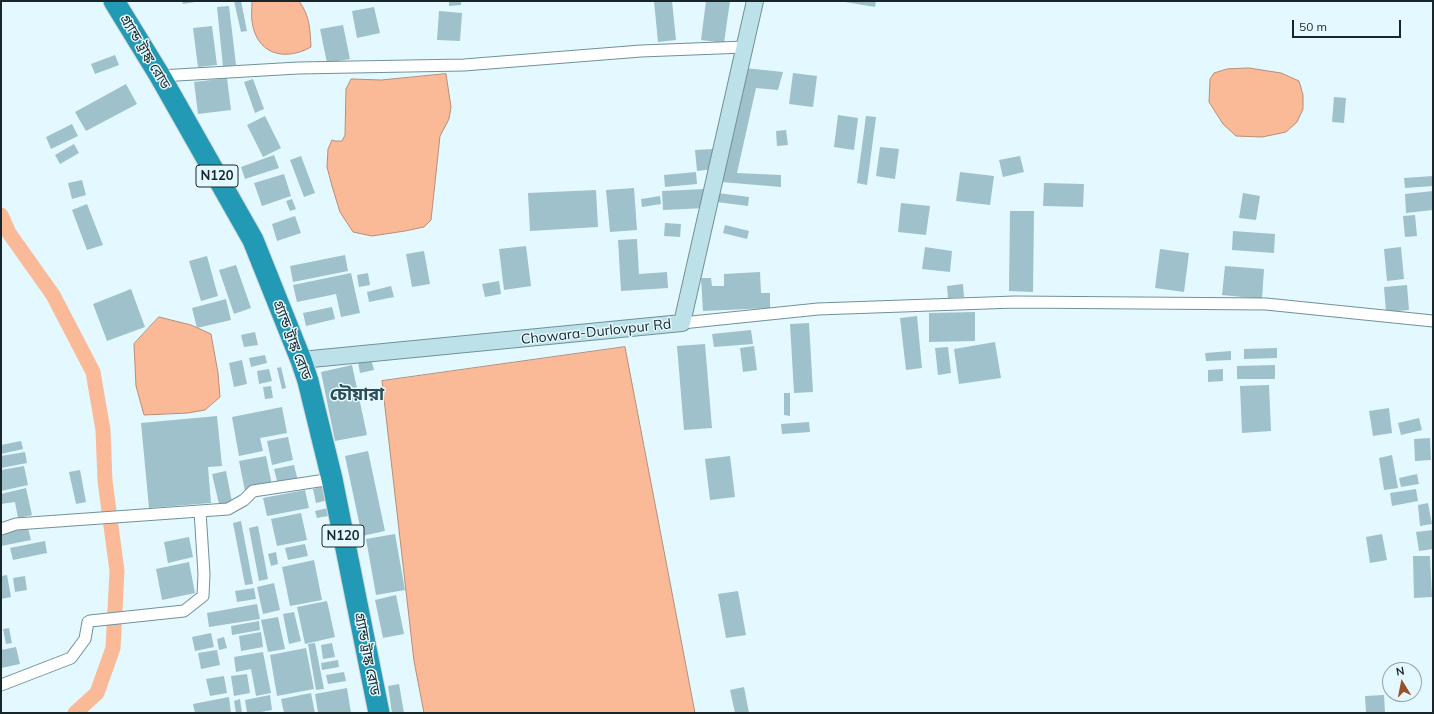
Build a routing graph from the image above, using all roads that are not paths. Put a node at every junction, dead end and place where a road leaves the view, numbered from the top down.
1 (114, 1) edge
2 (756, 1) edge
3 (745, 47) junction
4 (160, 76) junction
5 (1433, 321) edge
6 (682, 323) junction
7 (301, 360) junction
8 (332, 479) junction
9 (200, 511) junction
10 (1, 529) edge
11 (1, 685) edge
12 (379, 713) edge

1 - 4 highway, গ্র্যান্ড ট্রাঙ্ক রোড / N120
2 - 3 street, Chowara-Durlovpur Rd
3 - 4 street
3 - 6 street, Chowara-Durlovpur Rd
4 - 7 highway, গ্র্যান্ড ট্রাঙ্ক রোড / N120
5 - 6 street
6 - 7 street, Chowara-Durlovpur Rd
7 - 8 highway, গ্র্যান্ড ট্রাঙ্ক রোড / N120
8 - 9 street
8 - 12 highway, গ্র্যান্ড ট্রাঙ্ক রোড / N120
9 - 10 street
9 - 11 street

